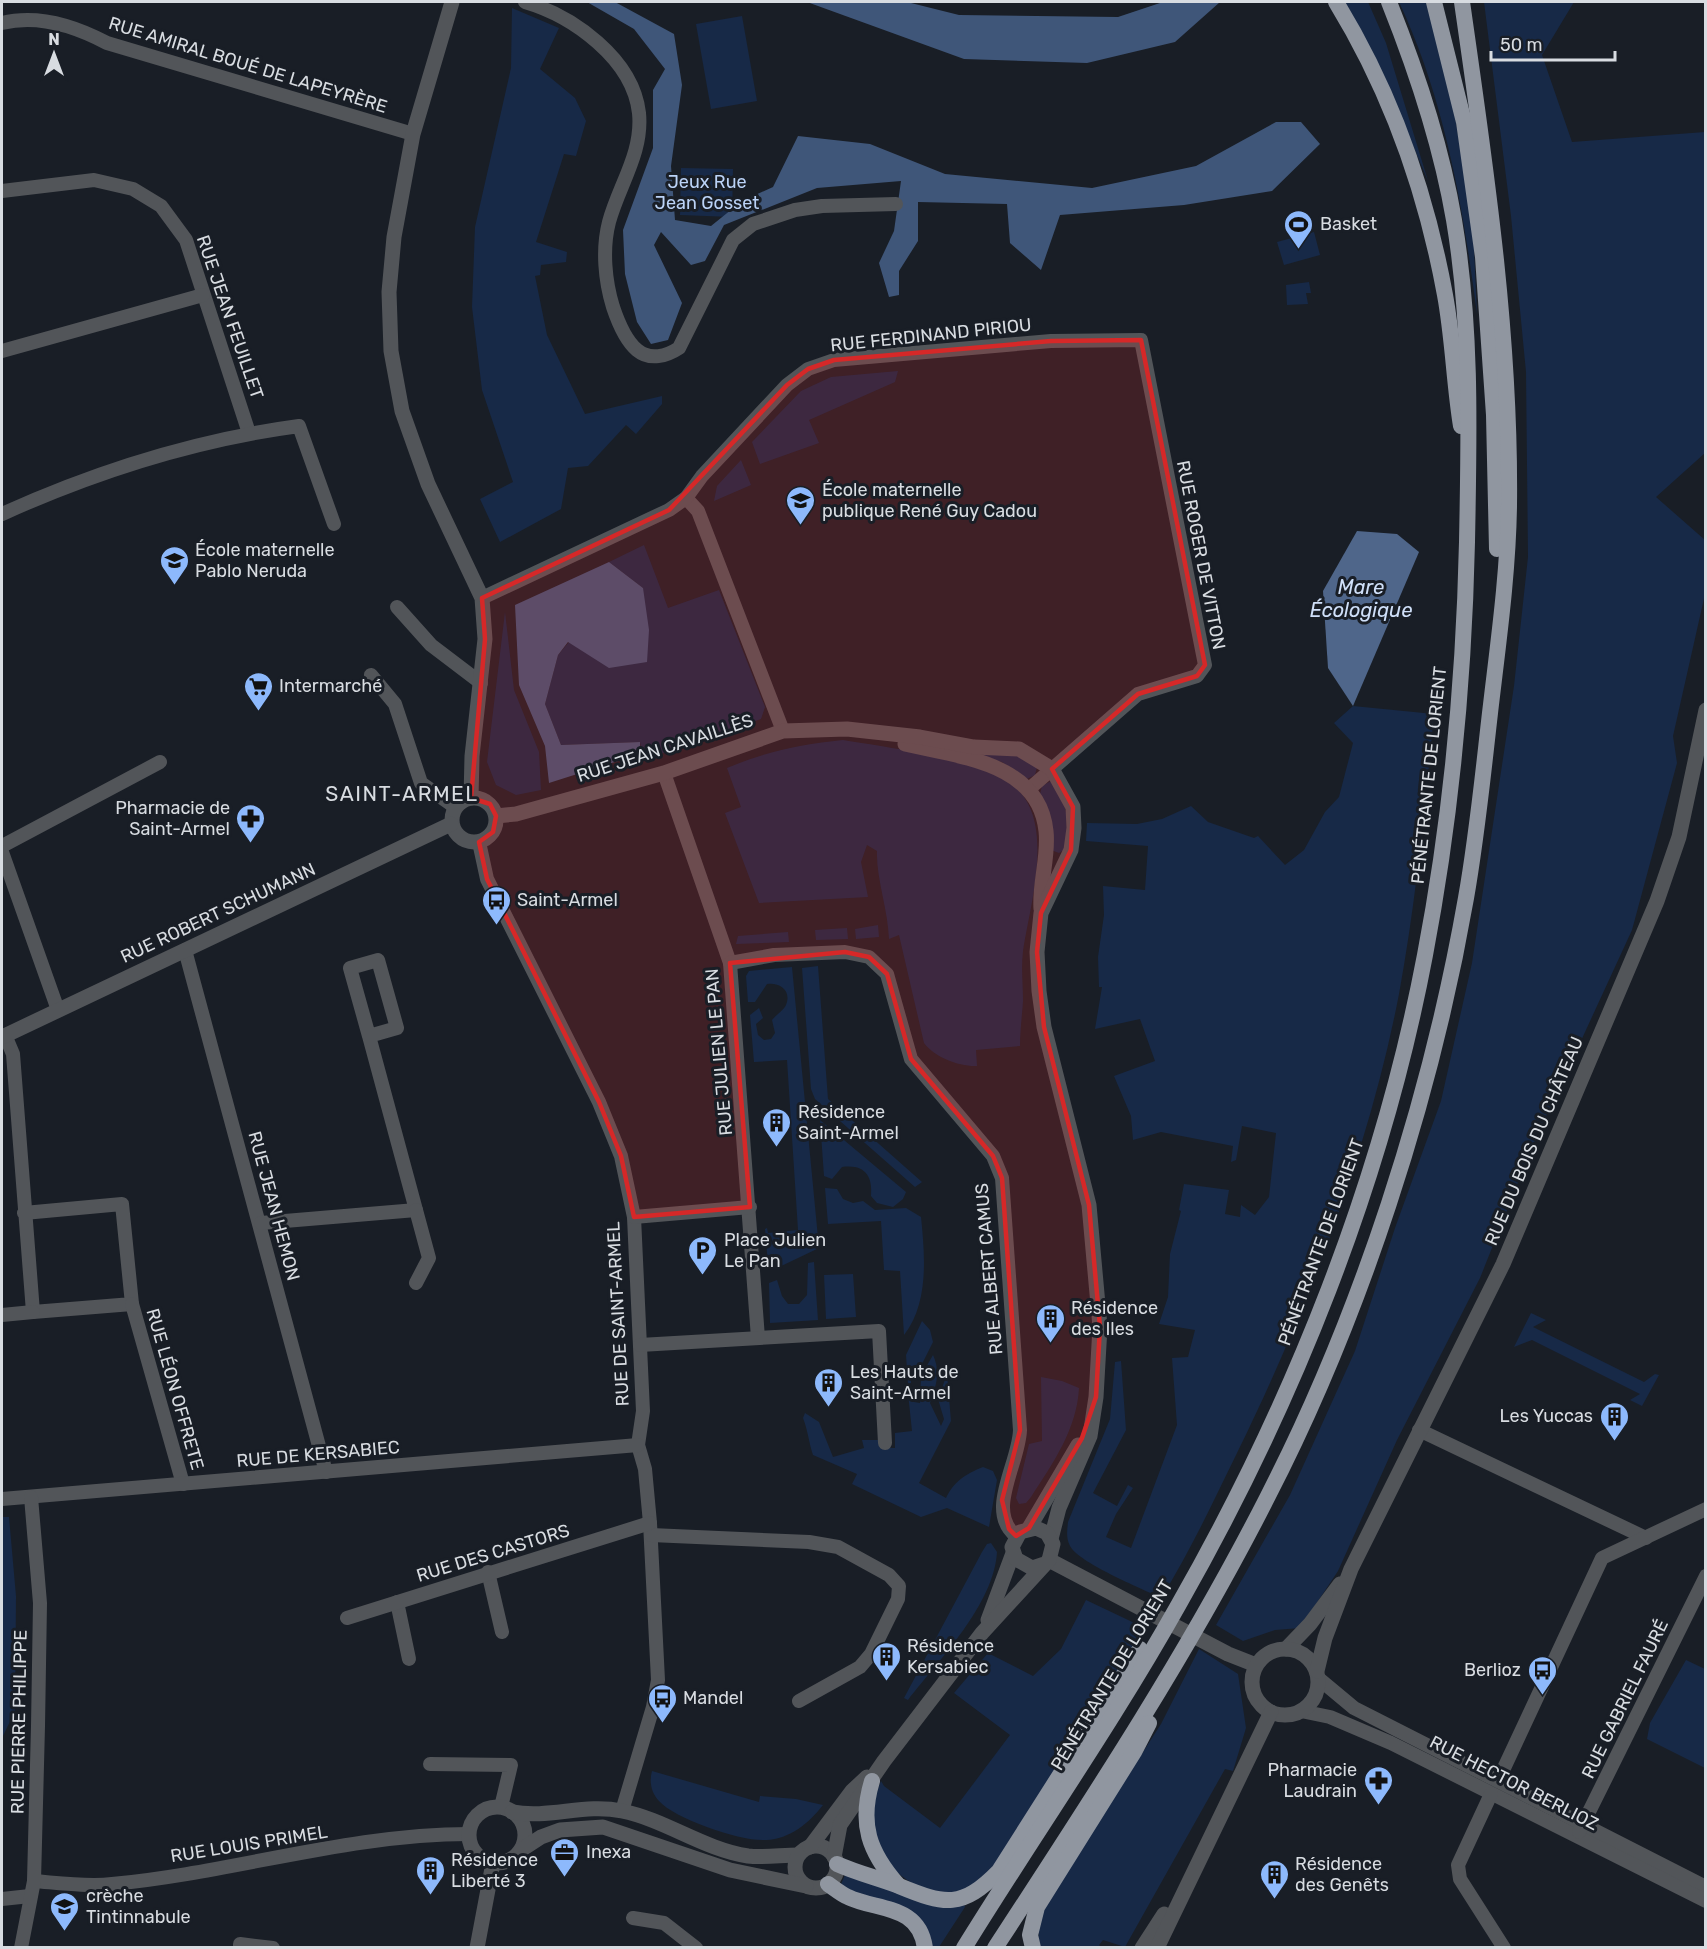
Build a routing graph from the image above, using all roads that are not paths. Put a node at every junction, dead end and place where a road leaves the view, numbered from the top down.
1 (452, 2) edge
2 (525, 2) edge
3 (1336, 2) edge
4 (1389, 2) edge
5 (1434, 2) edge
6 (1462, 2) edge
7 (2, 23) edge
8 (414, 134) junction
9 (2, 191) edge
10 (896, 204) dead end
11 (203, 295) junction
12 (1141, 340) joint
13 (2, 351) edge
14 (249, 433) junction
15 (1469, 469) junction
16 (686, 498) junction
17 (2, 514) edge
18 (334, 524) dead end
19 (482, 598) junction
20 (1503, 604) junction
21 (397, 607) dead end
22 (371, 675) dead end
23 (481, 683) junction
24 (1706, 710) edge
25 (847, 729) junction
26 (783, 731) junction
27 (160, 762) dead end
28 (1052, 769) junction
29 (664, 773) junction
30 (1028, 790) junction
31 (471, 798) junction
32 (455, 807) junction
33 (496, 816) junction
34 (451, 824) junction
35 (479, 842) junction
36 (2, 846) edge
37 (2, 852) edge
38 (1041, 913) junction
39 (185, 950) junction
40 (730, 963) junction
41 (58, 1010) junction
42 (3, 1036) edge
43 (369, 1036) junction
44 (750, 1207) junction
45 (416, 1210) junction
46 (24, 1213) junction
47 (634, 1217) junction
48 (261, 1223) junction
49 (416, 1283) dead end
50 (132, 1304) junction
51 (33, 1312) junction
52 (2, 1315) edge
53 (758, 1338) junction
54 (640, 1345) junction
55 (1096, 1397) junction
56 (1419, 1430) junction
57 (885, 1443) dead end
58 (638, 1445) junction
59 (326, 1472) junction
60 (183, 1484) junction
61 (31, 1497) junction
62 (2, 1499) edge
63 (1706, 1509) edge
64 (1221, 1528) junction
65 (650, 1529) junction
66 (1023, 1532) junction
67 (1646, 1538) junction
68 (1051, 1539) junction
69 (1013, 1553) junction
70 (1047, 1562) junction
71 (1351, 1569) junction
72 (488, 1572) junction
73 (1706, 1576) edge
74 (397, 1602) junction
75 (347, 1618) dead end
76 (1202, 1618) junction
77 (502, 1632) dead end
78 (982, 1633) junction
79 (1286, 1649) junction
80 (409, 1659) dead end
81 (1256, 1665) junction
82 (1318, 1675) junction
83 (799, 1701) dead end
84 (1301, 1711) junction
85 (1271, 1712) junction
86 (884, 1761) junction
87 (430, 1764) dead end
88 (872, 1781) junction
89 (1494, 1787) junction
90 (507, 1810) junction
91 (622, 1811) junction
92 (1580, 1831) junction
93 (469, 1834) junction
94 (521, 1850) junction
95 (804, 1851) junction
96 (835, 1860) junction
97 (493, 1863) junction
98 (1197, 1864) junction
99 (34, 1881) junction
100 (828, 1884) junction
101 (806, 1886) junction
102 (898, 1886) junction
103 (1706, 1887) edge
104 (30, 1896) junction
105 (2, 1899) edge
106 (1706, 1901) edge
107 (633, 1918) dead end
108 (21, 1947) edge
109 (240, 1947) edge
110 (273, 1947) edge
111 (477, 1947) edge
112 (696, 1947) edge
113 (925, 1947) edge
114 (964, 1947) edge
115 (995, 1947) edge
116 (1033, 1947) edge
117 (1142, 1947) edge
118 (1157, 1947) edge
119 (1504, 1947) edge

1 - 8 street
2 - 10 street
3 - 15 highway
4 - 15 highway
5 - 20 highway
6 - 20 highway
7 - 8 street, RUE AMIRAL BOUÉ DE LAPEYRÈRE
8 - 19 street
9 - 11 street, RUE JEAN FEUILLET
11 - 13 street
11 - 14 street, RUE JEAN FEUILLET
12 - 16 street, RUE FERDINAND PIRIOU
12 - 28 street, RUE ROGER DE VITTON
14 - 17 street
14 - 18 street
15 - 64 highway, PÉNÉTRANTE DE LORIENT
16 - 19 street, RUE FERDINAND PIRIOU
16 - 26 street
19 - 23 street
20 - 76 highway
21 - 23 street
22 - 32 street
23 - 31 street
24 - 56 street, RUE DU BOIS DU CHÂTEAU
25 - 26 street, RUE JEAN CAVAILLÈS
25 - 28 street, RUE JEAN CAVAILLÈS
25 - 30 street, RUE JEAN CAVAILLÈS
26 - 29 street, RUE JEAN CAVAILLÈS
27 - 36 street
28 - 30 street, RUE ROGER DE VITTON
28 - 38 street
29 - 33 street, RUE JEAN CAVAILLÈS
29 - 40 street, RUE JULIEN LE PAN
30 - 38 street, RUE JEAN CAVAILLÈS
31 - 32 street
31 - 33 street
32 - 34 street
33 - 35 street
34 - 35 street
34 - 39 street, RUE ROBERT SCHUMANN
35 - 47 street, RUE DE SAINT-ARMEL
37 - 41 street
38 - 55 street
39 - 41 street, RUE ROBERT SCHUMANN
39 - 48 street, RUE JEAN HEMON
40 - 44 street, RUE JULIEN LE PAN
40 - 66 street, RUE ALBERT CAMUS
41 - 42 street, RUE ROBERT SCHUMANN
42 - 46 street
43 - 43 street
43 - 45 street
44 - 47 street
44 - 53 street, RUE JULIEN LE PAN
45 - 48 street
45 - 49 street
46 - 50 street, RUE LÉON OFFRETE
46 - 51 street
47 - 54 street, RUE DE SAINT-ARMEL
48 - 59 street, RUE JEAN HEMON
50 - 51 street
50 - 60 street, RUE LÉON OFFRETE
51 - 52 street
53 - 54 street
53 - 57 street
54 - 58 street, RUE DE SAINT-ARMEL
55 - 66 street
55 - 68 street
56 - 67 street
56 - 71 street, RUE DU BOIS DU CHÂTEAU
58 - 59 street, RUE DE KERSABIEC
58 - 65 street, RUE DE SAINT-ARMEL
59 - 60 street, RUE DE KERSABIEC
60 - 61 street, RUE DE KERSABIEC
61 - 62 street, RUE DE KERSABIEC
61 - 99 street, RUE PIERRE PHILIPPE
63 - 67 street
64 - 102 highway
64 - 114 highway, PÉNÉTRANTE DE LORIENT
65 - 72 street, RUE DES CASTORS
65 - 83 street, RUE DES CASTORS
65 - 91 street, RUE DE SAINT-ARMEL
66 - 68 street
66 - 69 street
67 - 89 street
68 - 70 street
69 - 70 street
69 - 78 street
70 - 78 street
70 - 81 street
71 - 79 street, RUE DU BOIS DU CHÂTEAU
71 - 82 street, RUE DU BOIS DU CHÂTEAU
72 - 74 street, RUE DES CASTORS
72 - 77 street
73 - 92 street, RUE GABRIEL FAURÉ
74 - 75 street, RUE DES CASTORS
74 - 80 street
76 - 115 highway
76 - 116 highway
78 - 86 street
79 - 81 street
79 - 82 street
81 - 85 street
82 - 84 street
82 - 89 street, RUE HECTOR BERLIOZ
84 - 85 street
84 - 89 street, RUE HECTOR BERLIOZ
85 - 98 street
86 - 88 street
86 - 95 street
87 - 90 street
88 - 96 street
88 - 102 highway
89 - 92 street, RUE HECTOR BERLIOZ
89 - 119 street
90 - 91 street
90 - 93 street
90 - 94 street
91 - 95 street
92 - 103 street, RUE HECTOR BERLIOZ
92 - 106 street, RUE HECTOR BERLIOZ
93 - 97 street
93 - 99 street, RUE LOUIS PRIMEL
94 - 97 street
94 - 101 street
95 - 96 street
95 - 101 street
96 - 100 street
96 - 102 highway
97 - 111 street
98 - 117 street
98 - 118 street
99 - 104 street, RUE PIERRE PHILIPPE
100 - 101 street
100 - 113 highway
104 - 105 street
104 - 108 street, RUE PIERRE PHILIPPE
107 - 112 street
109 - 110 street

